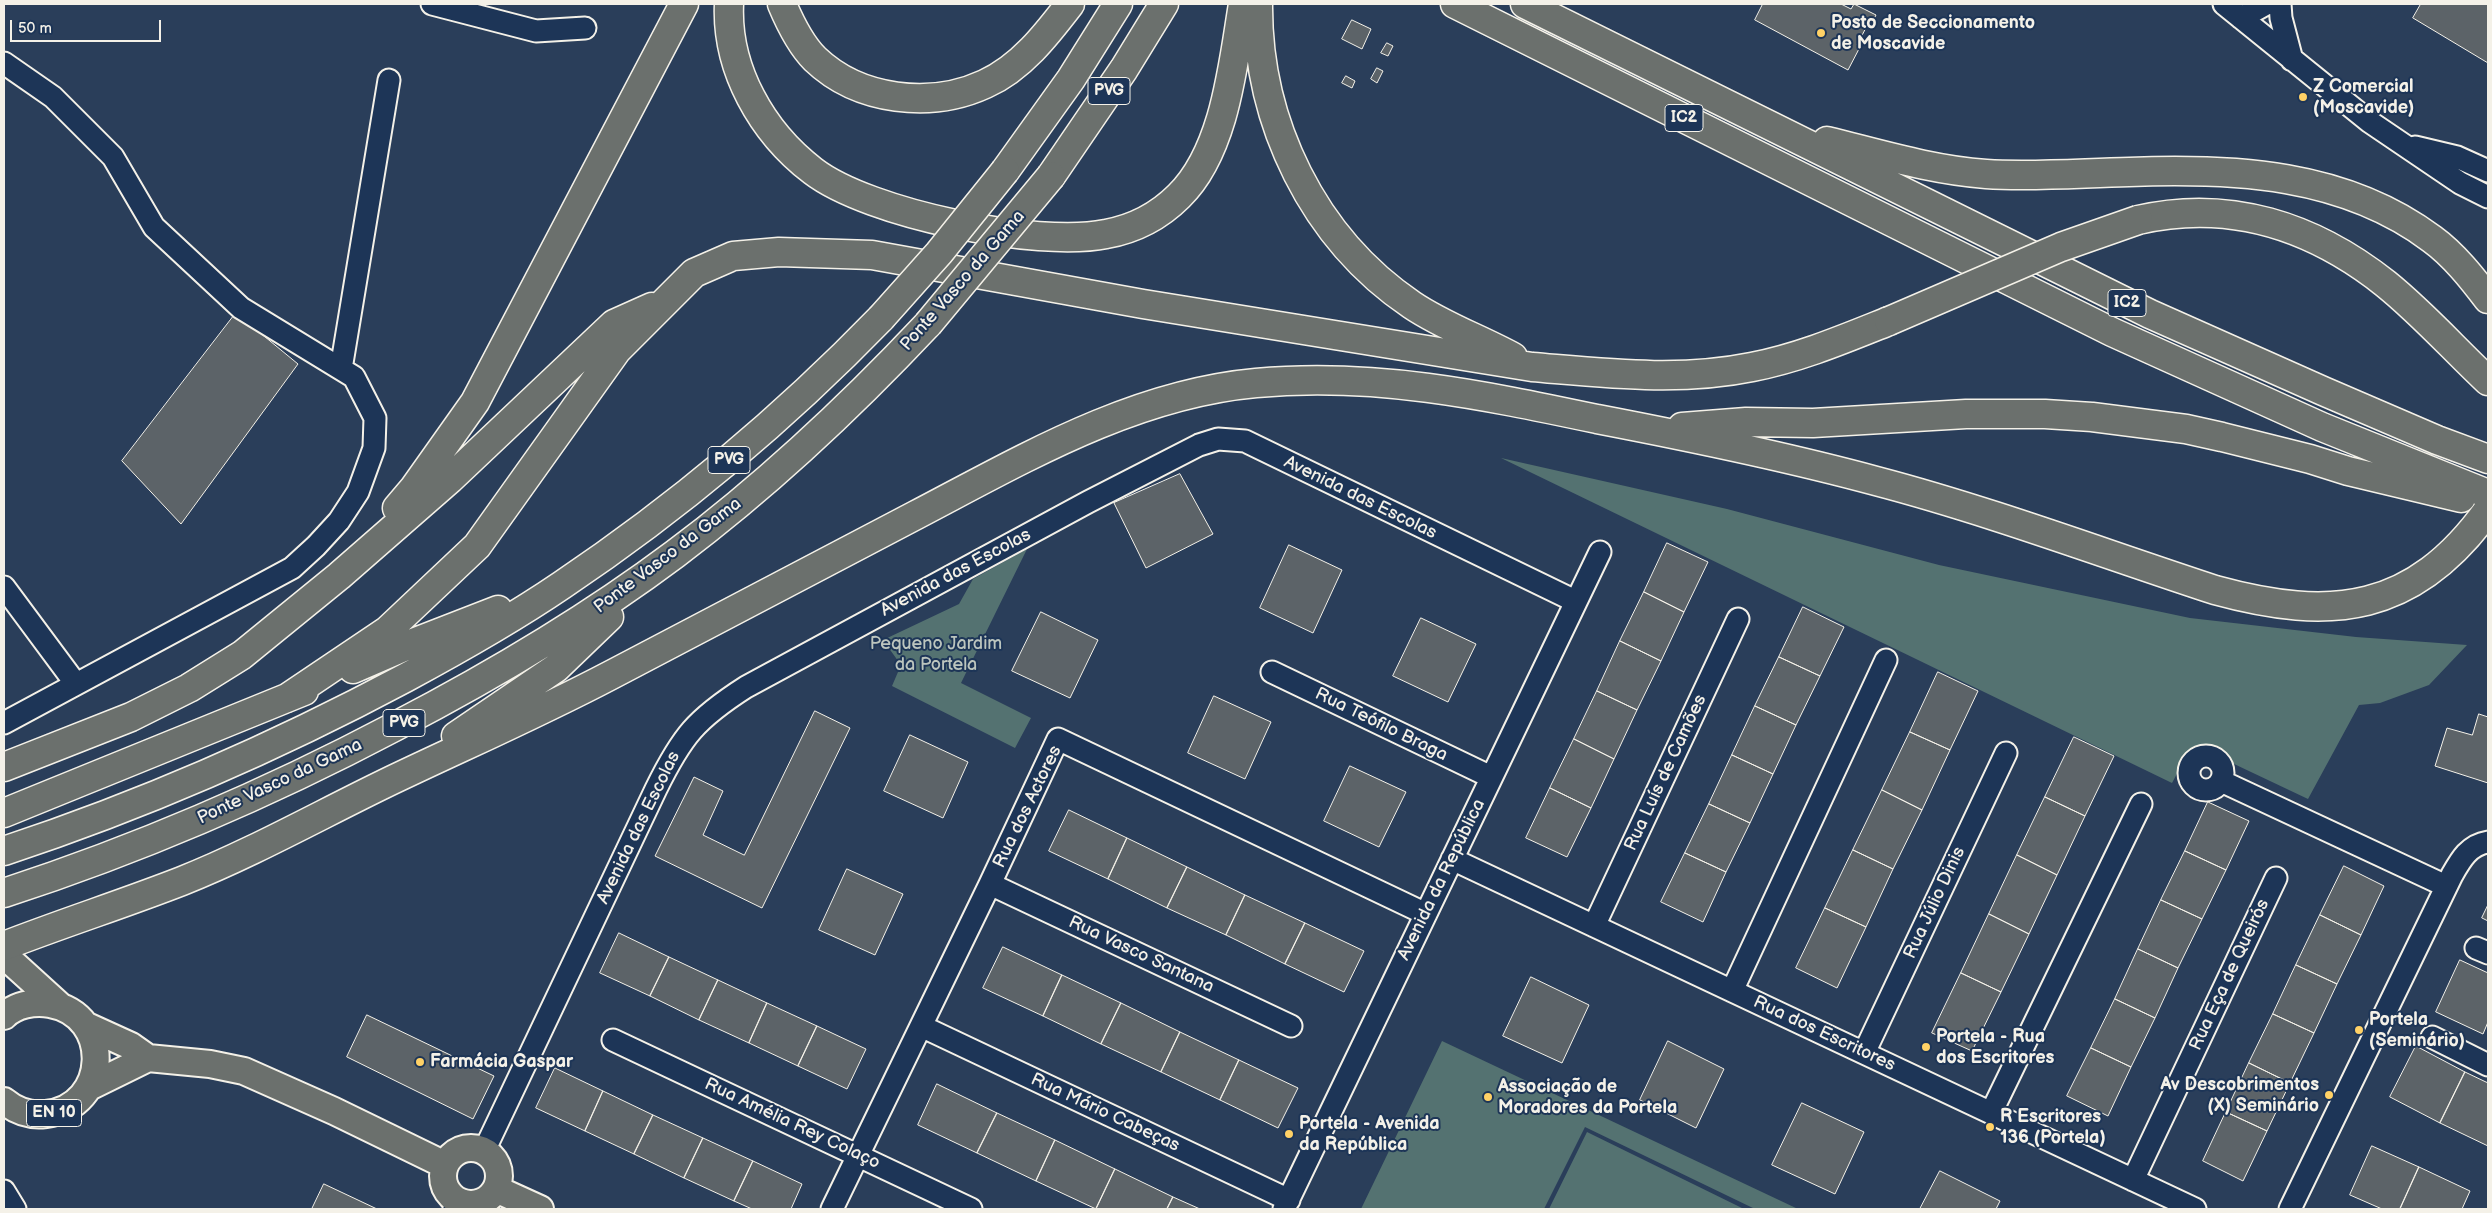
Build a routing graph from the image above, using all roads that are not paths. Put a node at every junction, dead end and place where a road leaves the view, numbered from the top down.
1 (432, 4) edge
2 (684, 4) edge
3 (729, 4) edge
4 (782, 4) edge
5 (1070, 4) edge
6 (1118, 4) edge
7 (1164, 4) edge
8 (1243, 4) edge
9 (1258, 4) edge
10 (1455, 4) edge
11 (1524, 4) edge
12 (2224, 4) edge
13 (2266, 4) edge
14 (2280, 4) edge
15 (2242, 11) edge
16 (585, 28) dead end
17 (2292, 60) junction
18 (4, 63) edge
19 (389, 80) dead end
20 (1775, 128) junction
21 (2405, 144) junction
22 (2482, 164) edge
23 (2488, 197) edge
24 (2488, 299) edge
25 (667, 300) junction
26 (1532, 367) junction
27 (341, 369) junction
28 (2488, 380) edge
29 (1648, 429) junction
30 (2488, 459) edge
31 (2488, 494) edge
32 (2488, 504) edge
33 (2488, 510) edge
34 (1600, 552) dead end
35 (673, 555) junction
36 (339, 576) junction
37 (562, 586) junction
38 (4, 587) edge
39 (1575, 601) junction
40 (1738, 619) dead end
41 (1886, 660) dead end
42 (1272, 672) dead end
43 (76, 684) junction
44 (287, 698) junction
45 (4, 723) edge
46 (2006, 753) dead end
47 (4, 767) edge
48 (1491, 777) junction
49 (2222, 781) dead end
50 (386, 783) junction
51 (2142, 804) dead end
52 (4, 813) edge
53 (2488, 842) edge
54 (10, 849) edge
55 (1452, 859) junction
56 (2276, 878) dead end
57 (990, 884) junction
58 (2446, 886) junction
59 (4, 892) edge
60 (1426, 914) junction
61 (1594, 926) junction
62 (4, 946) edge
63 (4, 955) edge
64 (1732, 991) junction
65 (59, 1006) junction
66 (4, 1016) edge
67 (87, 1026) junction
68 (921, 1026) junction
69 (1291, 1026) dead end
70 (2432, 1037) dead end
71 (613, 1040) dead end
72 (1864, 1053) junction
73 (148, 1058) junction
74 (2488, 1065) edge
75 (89, 1087) junction
76 (6, 1104) edge
77 (1992, 1113) junction
78 (484, 1151) junction
79 (859, 1155) junction
80 (445, 1165) junction
81 (2132, 1180) junction
82 (496, 1189) junction
83 (4, 1191) edge
84 (1286, 1204) edge
85 (456, 1205) edge
86 (15, 1209) edge
87 (540, 1209) edge
88 (832, 1209) edge
89 (971, 1209) edge
90 (2195, 1209) edge
91 (2290, 1209) edge

1 - 16 street
2 - 36 highway
3 - 8 highway
4 - 5 highway
6 - 37 highway, Ponte Vasco da Gama / PVG, bridge
7 - 35 highway, Ponte Vasco da Gama / PVG, bridge
9 - 26 highway
10 - 31 highway, IC2
11 - 20 highway, IC2
12 - 15 street
13 - 15 street
14 - 17 street
15 - 17 street
17 - 21 street
18 - 27 street
19 - 27 street
20 - 24 highway
20 - 30 highway, IC2
21 - 22 street
21 - 23 street
25 - 26 highway
25 - 36 highway
25 - 44 highway
26 - 28 highway, bridge
27 - 43 street
29 - 32 highway
29 - 33 highway
29 - 50 highway
34 - 39 street, Avenida da República
35 - 50 highway
35 - 59 highway, Ponte Vasco da Gama / PVG
36 - 47 highway
37 - 44 highway
37 - 54 highway, Ponte Vasco da Gama / PVG
38 - 43 street
39 - 48 street, Avenida da República
39 - 78 street, Avenida das Escolas
40 - 61 street, Rua Luís de Camões
41 - 64 street
42 - 48 street, Rua Teófilo Braga
43 - 45 street
44 - 52 highway
46 - 72 street, Rua Júlio Dinis
48 - 55 street, Avenida da República
49 - 58 street
50 - 62 highway
51 - 77 street
53 - 58 street
55 - 60 street, Avenida da República
55 - 61 street, Rua dos Escritores
56 - 81 street, Rua Eça de Queirós
57 - 60 street, Rua dos Actores
57 - 68 street, Rua dos Actores
57 - 69 street, Rua Vasco Santana
58 - 91 street
60 - 84 street, Avenida da República
61 - 64 street, Rua dos Escritores
63 - 65 main road
64 - 72 street, Rua dos Escritores
65 - 66 main road
65 - 67 main road
67 - 73 main road
67 - 75 main road, EN 10
68 - 79 street, Rua dos Actores
68 - 84 street, Rua Mário Cabeças
70 - 74 street
71 - 79 street, Rua Amélia Rey Colaço
72 - 77 street, Rua dos Escritores
73 - 75 main road
73 - 80 main road
75 - 76 main road, EN 10
77 - 81 street, Rua dos Escritores
78 - 80 main road
78 - 82 main road
79 - 88 street, Rua dos Actores
79 - 89 street, Rua Amélia Rey Colaço
80 - 85 main road
81 - 90 street, Rua dos Escritores
82 - 85 main road
82 - 87 main road
83 - 86 street

